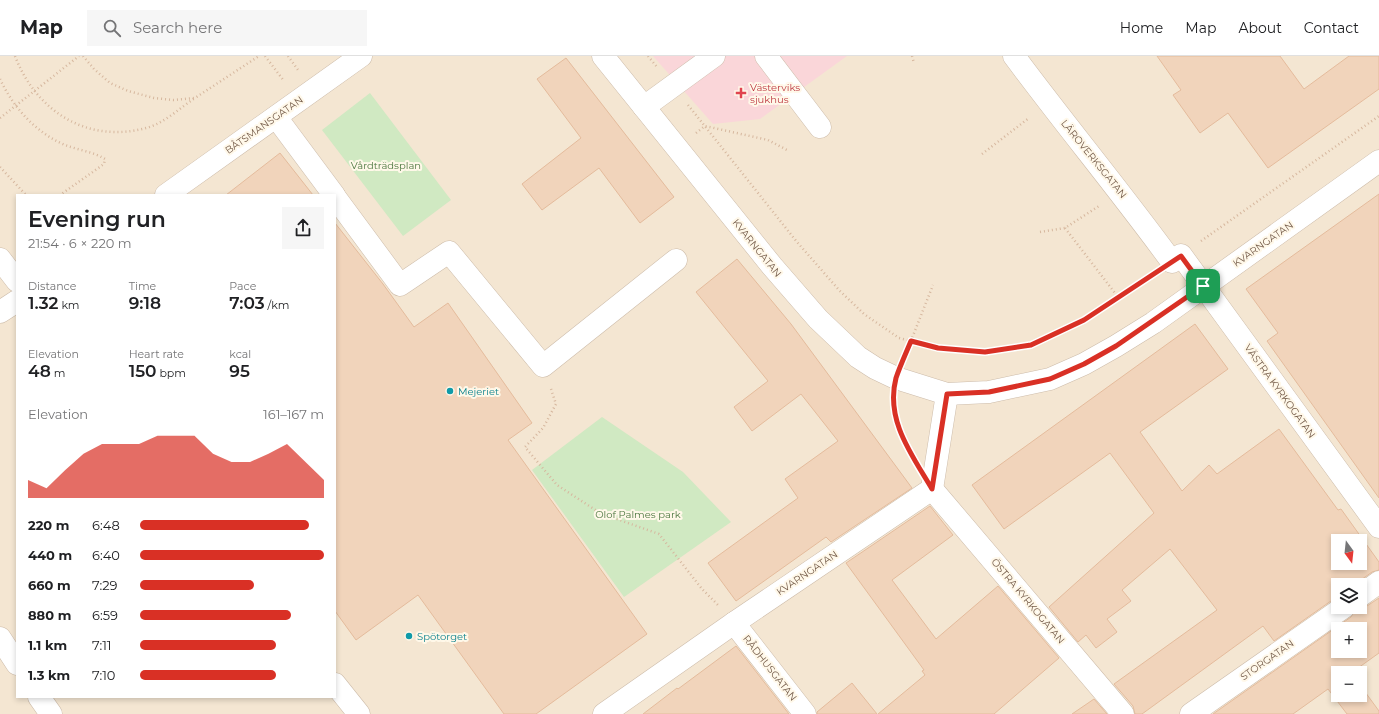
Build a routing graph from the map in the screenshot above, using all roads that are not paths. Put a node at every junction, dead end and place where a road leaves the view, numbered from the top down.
1 (361, 56) edge
2 (603, 56) edge
3 (714, 56) edge
4 (766, 56) edge
5 (1014, 56) edge
6 (644, 107) junction
7 (276, 117) junction
8 (820, 127) dead end
9 (1379, 162) edge
10 (168, 194) edge
11 (333, 194) edge
12 (336, 199) edge
13 (1177, 259) joint
14 (0, 260) edge
15 (676, 260) dead end
16 (16, 280) edge
17 (1203, 286) junction
18 (16, 302) edge
19 (0, 312) edge
20 (947, 394) junction
21 (932, 489) junction
22 (1379, 527) edge
23 (1379, 582) edge
24 (1367, 591) edge
25 (1334, 614) edge
26 (734, 623) junction
27 (0, 638) edge
28 (16, 662) edge
29 (336, 685) edge
30 (359, 714) edge
31 (604, 714) edge
32 (805, 714) edge
33 (1123, 714) edge
34 (1191, 714) edge

1 - 7 street, BÅTSMANSGATAN
2 - 6 street, KVARNGATAN
3 - 6 street
4 - 8 street
5 - 13 street, LÄROVERKSGATAN
6 - 20 street, KVARNGATAN
7 - 10 street, BÅTSMANSGATAN
7 - 11 street
9 - 17 street, KVARNGATAN
12 - 15 street
13 - 17 street, VÄSTRA KYRKOGATAN
14 - 16 street
17 - 20 street, KVARNGATAN
17 - 22 street, VÄSTRA KYRKOGATAN
18 - 19 street
20 - 21 street
21 - 26 street, KVARNGATAN
21 - 33 street, ÖSTRA KYRKOGATAN
23 - 24 street
25 - 34 street, STORGATAN
26 - 31 street, KVARNGATAN
26 - 32 street, RÅDHUSGATAN
27 - 28 street
29 - 30 street

